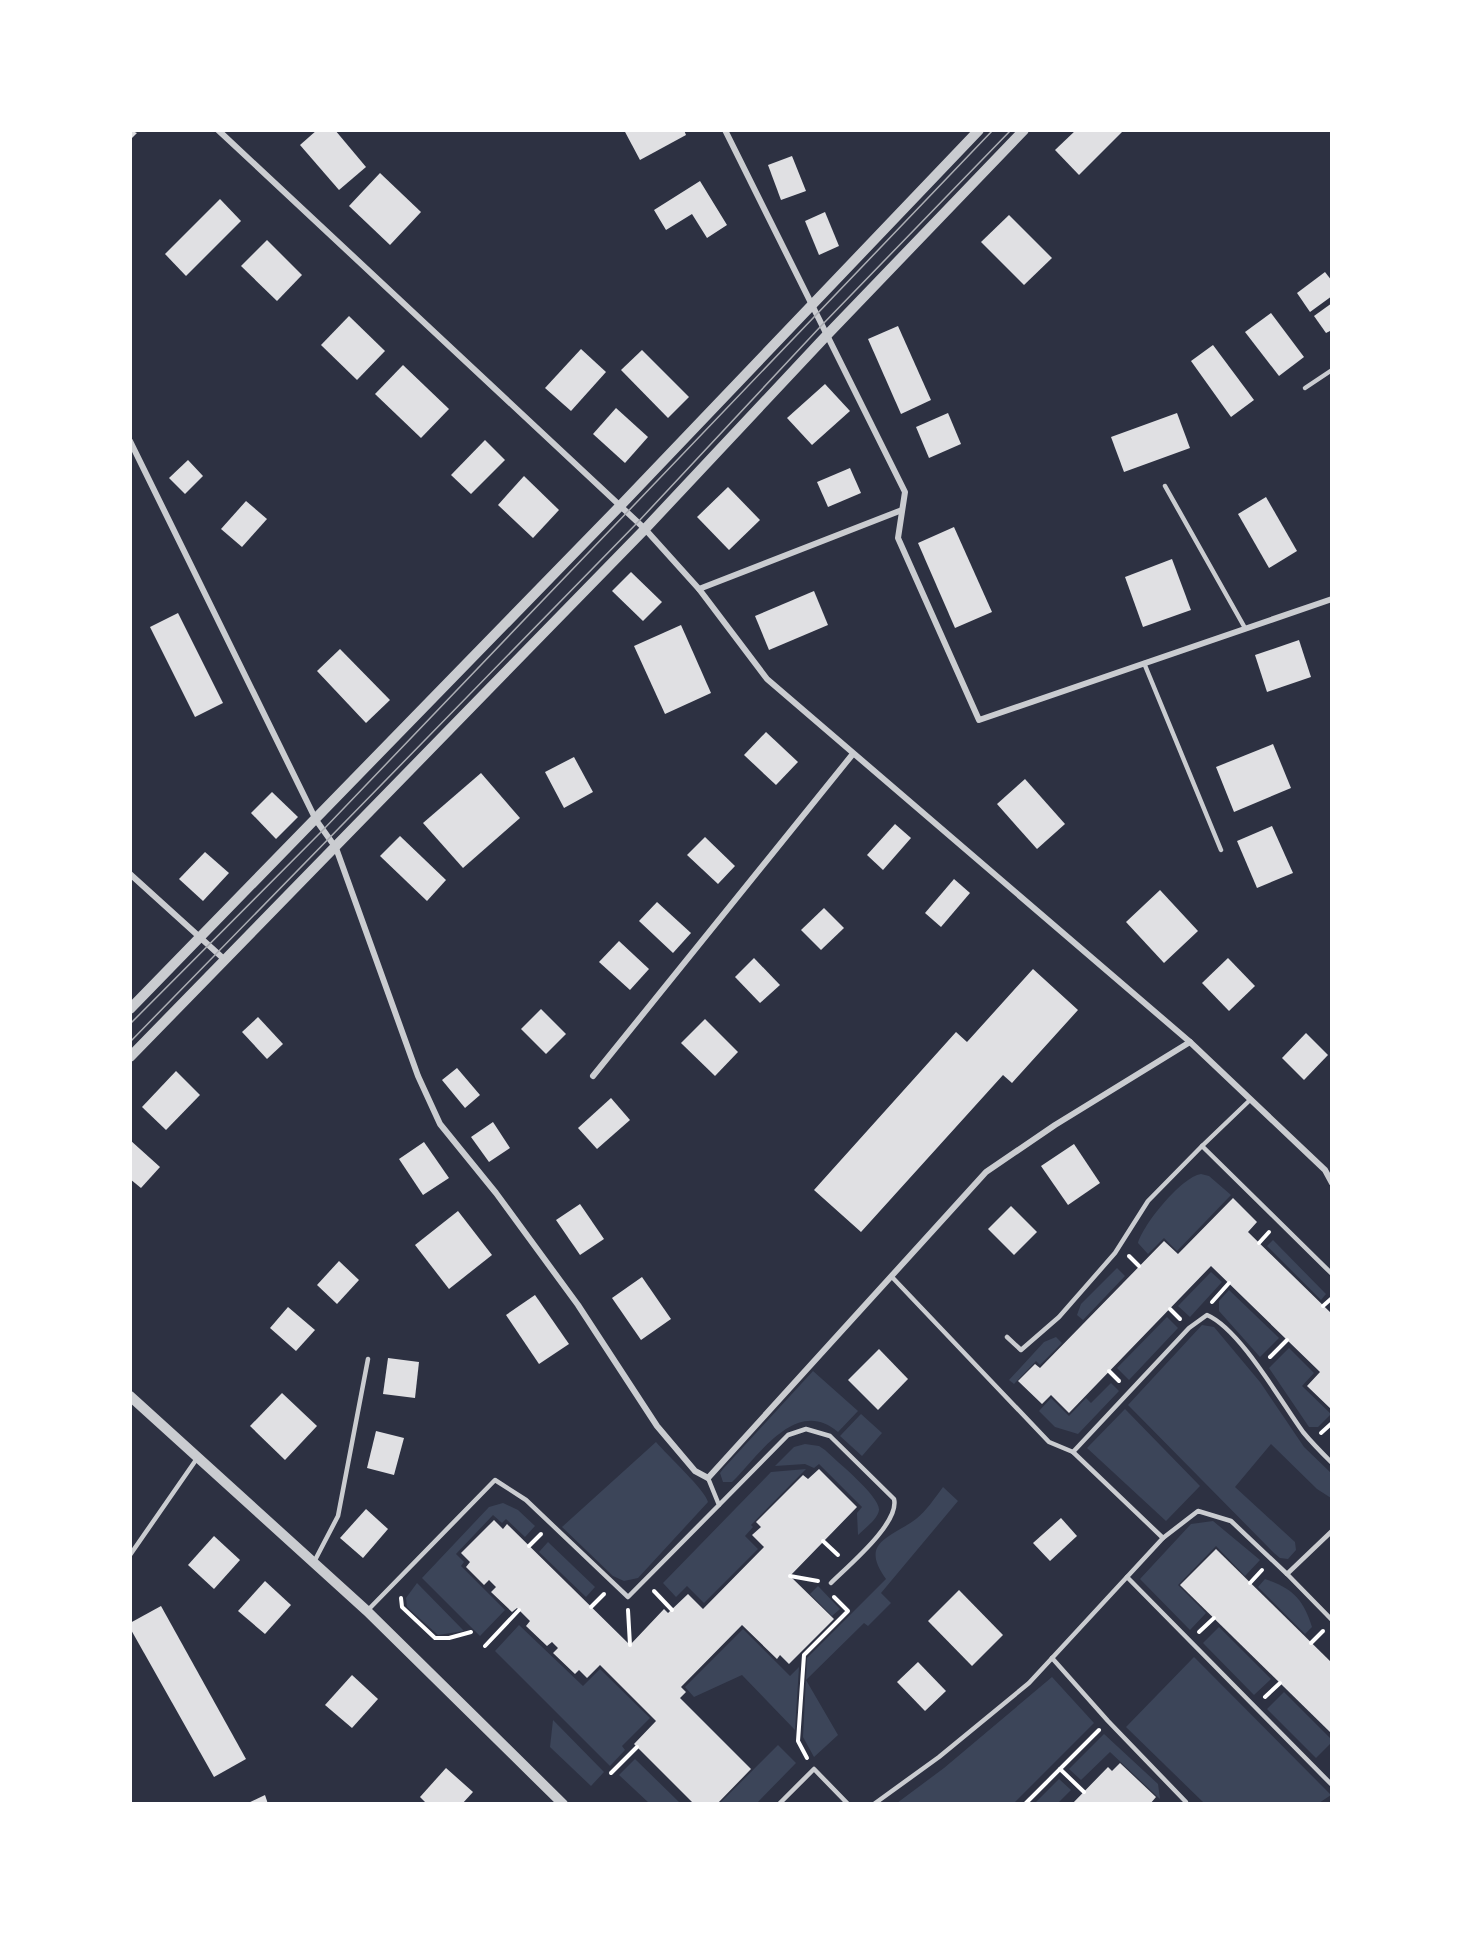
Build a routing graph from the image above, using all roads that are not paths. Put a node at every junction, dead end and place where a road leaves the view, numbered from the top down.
1 (218, 130) edge
2 (725, 130) edge
3 (979, 130) edge
4 (1024, 130) edge
5 (810, 306) junction
6 (826, 336) junction
7 (1332, 370) edge
8 (1305, 388) dead end
9 (130, 441) edge
10 (1165, 486) dead end
11 (620, 506) junction
12 (902, 510) junction
13 (645, 530) junction
14 (699, 589) junction
15 (1332, 598) edge
16 (1245, 628) junction
17 (1144, 663) junction
18 (852, 755) junction
19 (316, 820) junction
20 (336, 848) junction
21 (1221, 850) dead end
22 (130, 874) edge
23 (201, 937) junction
24 (225, 960) junction
25 (130, 1009) edge
26 (1190, 1042) junction
27 (130, 1057) edge
28 (593, 1076) dead end
29 (1250, 1100) junction
30 (1202, 1146) junction
31 (1332, 1183) edge
32 (1332, 1274) edge
33 (892, 1277) junction
34 (1007, 1336) dead end
35 (368, 1359) dead end
36 (130, 1396) edge
37 (1072, 1452) junction
38 (198, 1457) junction
39 (1332, 1463) edge
40 (708, 1478) junction
41 (719, 1505) junction
42 (1332, 1531) edge
43 (1163, 1538) junction
44 (130, 1556) edge
45 (314, 1562) junction
46 (1287, 1575) junction
47 (1127, 1576) junction
48 (831, 1583) road end
49 (368, 1611) junction
50 (1332, 1620) edge
51 (1053, 1658) junction
52 (1332, 1785) edge
53 (563, 1803) edge
54 (779, 1803) edge
55 (848, 1803) edge
56 (874, 1803) edge
57 (1185, 1803) edge

1 - 11 street
2 - 5 street
3 - 5 street
4 - 6 street
5 - 6 street
5 - 11 street
6 - 12 street
6 - 13 street
7 - 8 lane
9 - 19 street
10 - 16 lane
11 - 13 street
11 - 19 street
12 - 14 street
12 - 17 street
13 - 14 street
13 - 20 street
14 - 18 street
15 - 16 street
16 - 17 street
17 - 21 lane
18 - 26 street
18 - 28 street
19 - 20 street
19 - 23 street
20 - 24 street
20 - 40 street
22 - 23 street
23 - 24 street
23 - 25 street
24 - 27 street
26 - 29 street
26 - 33 street
29 - 30 lane
29 - 31 street
30 - 32 lane
30 - 34 lane
33 - 37 lane
33 - 40 street
35 - 45 lane
36 - 38 street
37 - 39 lane
37 - 43 lane
38 - 44 lane
38 - 45 street
40 - 41 lane
41 - 48 lane
41 - 49 lane
42 - 46 lane
43 - 46 lane
43 - 47 lane
45 - 49 street
46 - 50 lane
47 - 51 lane
47 - 52 lane
49 - 53 street
51 - 56 lane
51 - 57 lane
54 - 55 lane

